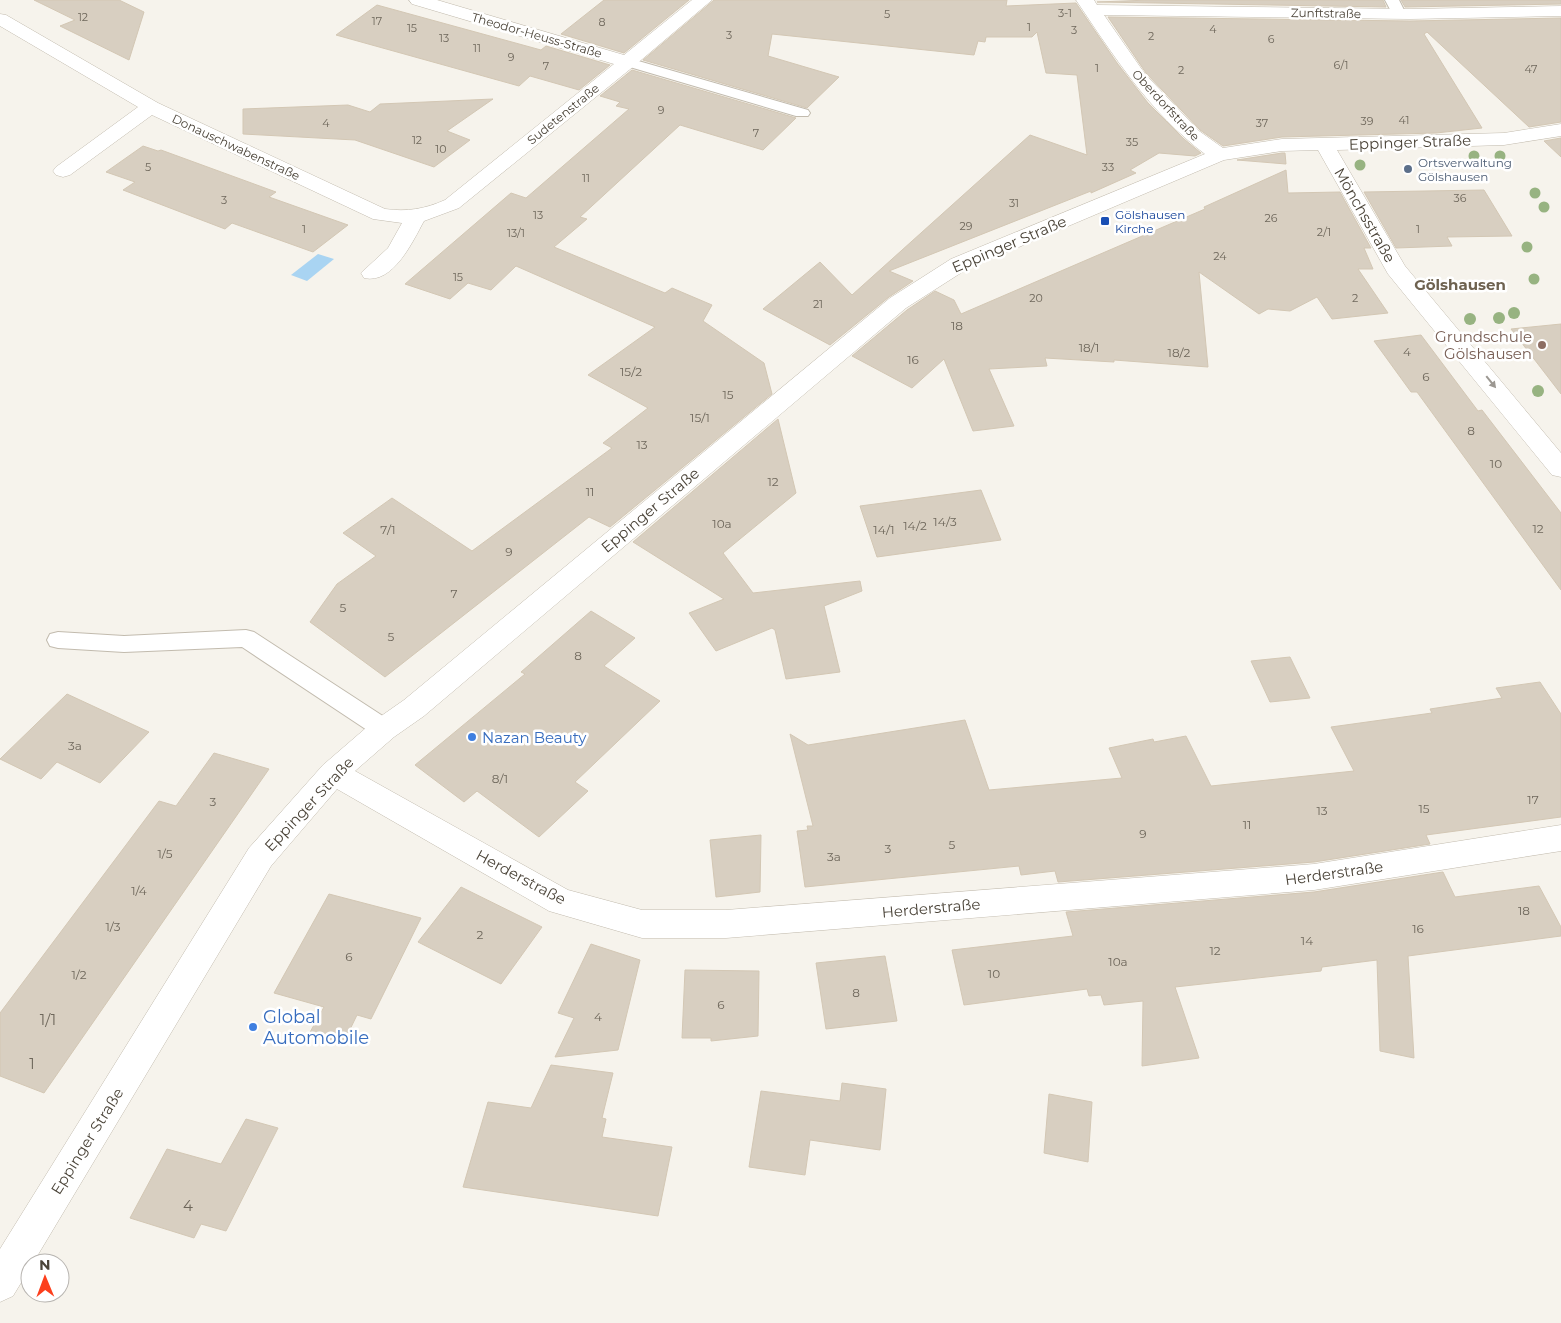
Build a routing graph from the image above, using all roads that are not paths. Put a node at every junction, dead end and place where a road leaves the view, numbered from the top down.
1 (418, 0) edge
2 (703, 0) edge
3 (1088, 5) edge
4 (1395, 7) edge
5 (1561, 11) edge
6 (0, 19) edge
7 (628, 62) junction
8 (151, 108) junction
9 (802, 114) dead end
10 (1561, 130) edge
11 (1324, 144) junction
12 (1219, 155) junction
13 (63, 171) dead end
14 (416, 218) junction
15 (372, 273) dead end
16 (1561, 469) edge
17 (58, 640) dead end
18 (384, 728) junction
19 (333, 773) junction
20 (1561, 838) edge
21 (0, 1282) edge

1 - 7 street, Theodor-Heuss-Straße
2 - 7 street, Sudetenstraße
3 - 4 street, Zunftstraße
3 - 12 street, Oberdorfstraße
4 - 5 street, Zunftstraße
6 - 8 street, Donauschwabenstraße
7 - 9 lane
7 - 14 street, Sudetenstraße
8 - 13 street
8 - 14 street, Donauschwabenstraße
10 - 11 street, Eppinger Straße
11 - 12 street, Eppinger Straße
11 -> 16 street, Mönchsstraße
12 - 18 street, Eppinger Straße
14 - 15 street
17 - 18 lane
18 - 19 street, Eppinger Straße
19 - 20 street, Herderstraße
19 - 21 street, Eppinger Straße

